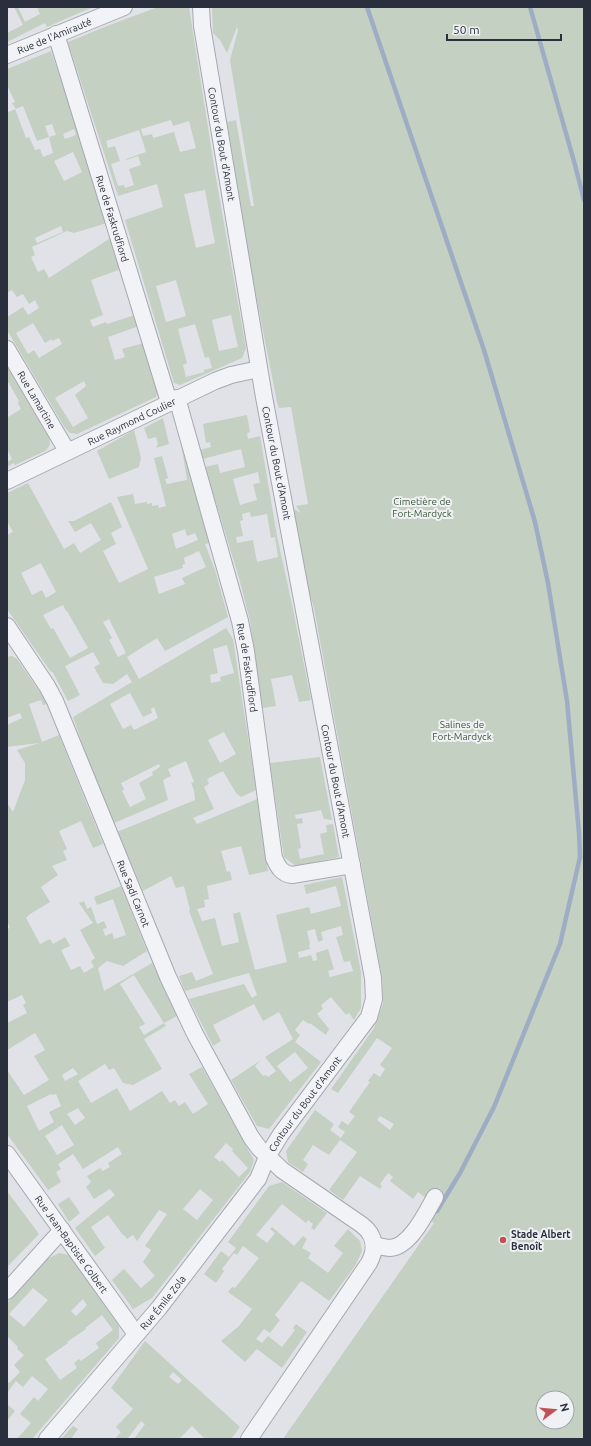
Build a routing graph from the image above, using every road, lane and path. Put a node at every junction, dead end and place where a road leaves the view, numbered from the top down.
1 (124, 7) edge
2 (201, 7) edge
3 (56, 34) junction
4 (7, 55) edge
5 (7, 349) edge
6 (259, 369) junction
7 (173, 400) junction
8 (67, 451) junction
9 (7, 481) edge
10 (7, 626) edge
11 (12, 645) edge
12 (352, 865) junction
13 (7, 1154) edge
14 (267, 1157) junction
15 (435, 1197) dead end
16 (62, 1230) junction
17 (374, 1245) junction
18 (7, 1291) edge
19 (136, 1334) junction
20 (47, 1439) edge
21 (249, 1439) edge

1 - 3 street, Rue de l'Amirauté
2 - 6 street, Contour du Bout d'Amont
3 - 4 street, Rue de l'Amirauté
3 - 7 street, Rue de Faskrudfiord
5 - 8 street, Rue Lamartine
6 - 7 street, Rue Raymond Coulier
6 - 12 street, Contour du Bout d'Amont
7 - 8 street, Rue Raymond Coulier
7 - 12 street, Rue de Faskrudfiord
8 - 9 street, Rue Raymond Coulier
10 - 11 street, Rue Sadi Carnot
11 - 14 street, Rue Sadi Carnot
12 - 14 street, Contour du Bout d'Amont
13 - 16 street, Rue Jean-Baptiste Colbert
14 - 17 street, Contour du Bout d'Amont
14 - 19 street, Rue Émile Zola
15 - 17 street
16 - 18 street
16 - 19 street, Rue Jean-Baptiste Colbert
17 - 21 street
19 - 20 street, Rue Émile Zola

